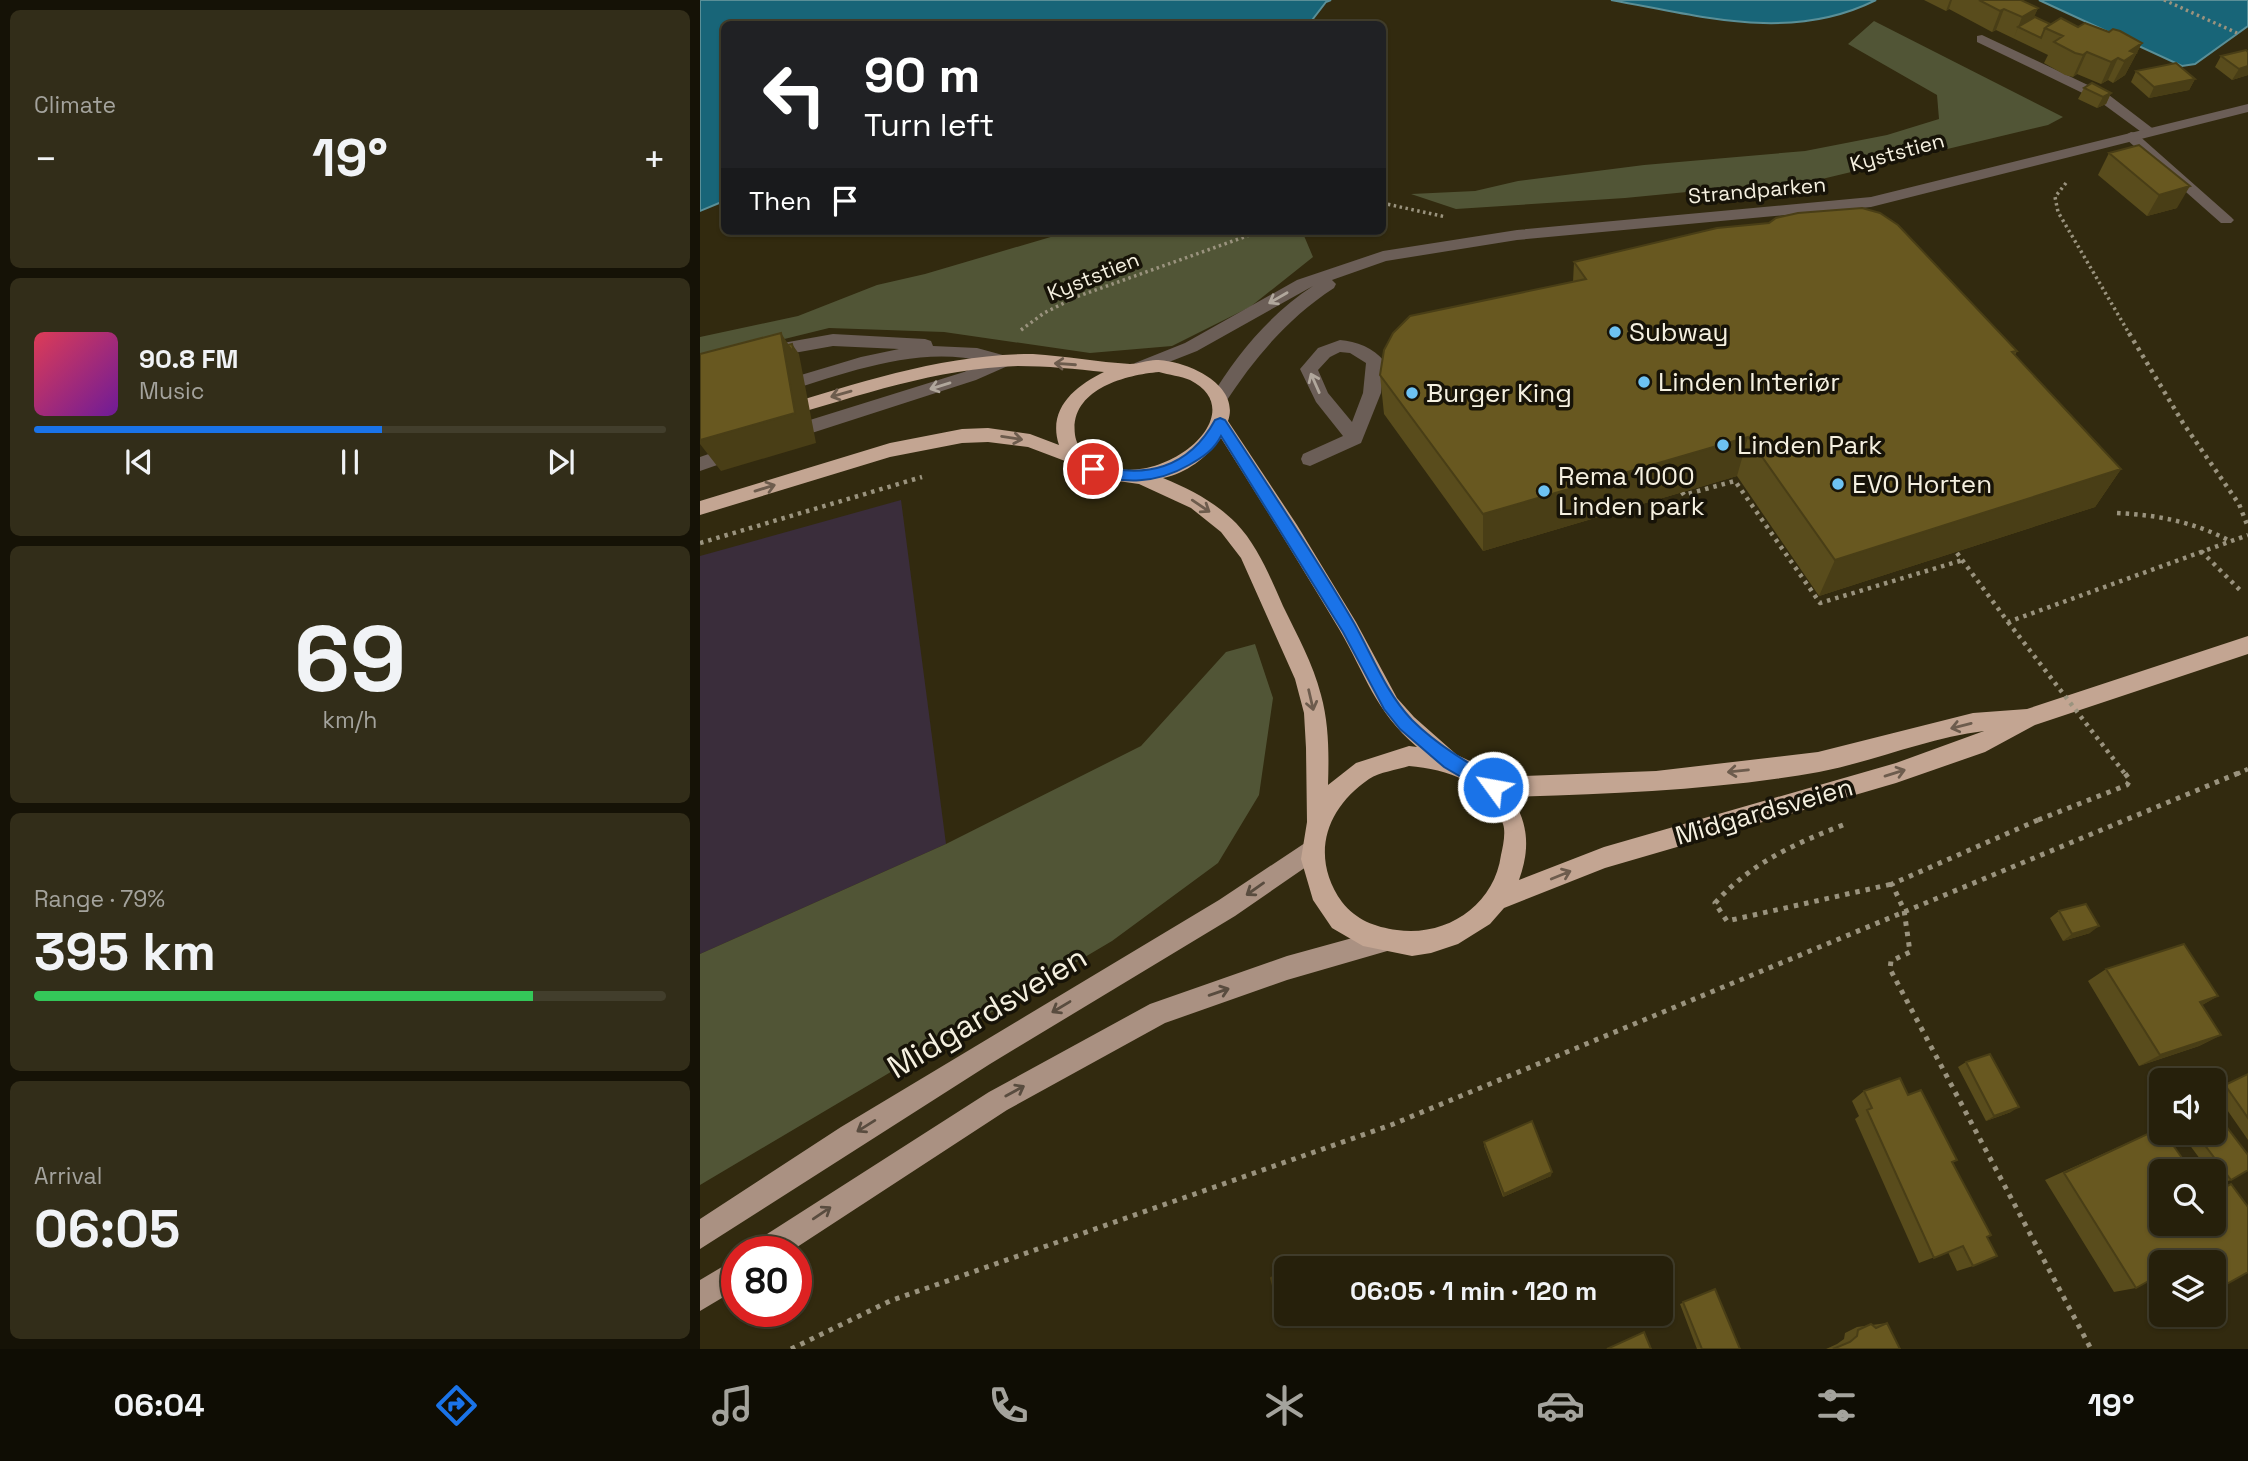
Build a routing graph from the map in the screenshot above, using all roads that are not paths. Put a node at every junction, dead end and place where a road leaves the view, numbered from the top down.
1 (1982, 39) dead end
2 (2248, 108) edge
3 (2149, 131) junction
4 (2131, 136) junction
5 (2226, 220) dead end
6 (1363, 263) junction
7 (954, 351) junction
8 (755, 355) edge
9 (1004, 361) junction
10 (1134, 368) junction
11 (764, 392) edge
12 (1219, 399) junction
13 (768, 416) edge
14 (1220, 423) junction
15 (1356, 438) junction
16 (1079, 459) junction
17 (1310, 459) dead end
18 (700, 464) edge
19 (1140, 477) junction
20 (700, 508) edge
21 (2248, 645) edge
22 (2028, 718) junction
23 (1450, 762) junction
24 (1493, 787) junction
25 (1316, 824) junction
26 (1311, 849) junction
27 (1497, 900) junction
28 (1385, 941) junction
29 (700, 1235) edge
30 (788, 1236) edge
31 (721, 1283) edge
32 (700, 1297) edge

1 - 3 street
2 - 3 street, Strandparken
3 - 4 street, Strandparken
4 - 5 street
4 - 6 street, Strandparken
6 -> 10 street, Strandparken
6 - 12 street, Strandparken
7 - 8 street
7 - 9 street
7 - 11 street
10 -> 9 highway
9 -> 13 highway
9 -> 18 street
10 - 12 highway
10 - 16 highway
12 - 14 highway
14 - 19 highway
14 - 23 highway
15 -> 15 street
15 - 17 street
16 - 19 highway
20 -> 16 highway
19 -> 25 highway
21 - 22 highway, Midgardsveien
22 -> 24 highway, Midgardsveien
27 -> 22 highway, Midgardsveien
23 - 24 highway
23 - 25 highway
24 - 27 highway
25 - 26 highway
26 - 28 highway
26 -> 29 main road, Midgardsveien
27 - 28 highway
30 -> 28 main road
31 - 32 main road

